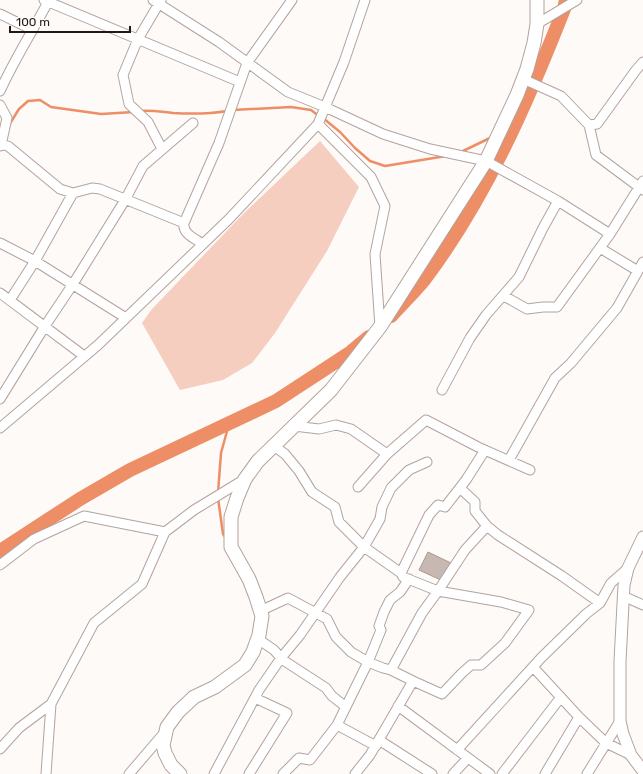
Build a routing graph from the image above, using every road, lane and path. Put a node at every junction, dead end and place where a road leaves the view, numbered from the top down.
1 (292, 0) edge
2 (365, 0) edge
3 (537, 0) edge
4 (577, 0) edge
5 (46, 1) edge
6 (158, 1) edge
7 (0, 14) edge
8 (537, 24) junction
9 (33, 30) junction
10 (138, 39) junction
11 (643, 62) edge
12 (247, 63) junction
13 (523, 79) junction
14 (240, 82) junction
15 (0, 91) edge
16 (0, 105) edge
17 (325, 107) junction
18 (193, 123) dead end
19 (318, 124) junction
20 (589, 125) junction
21 (1, 146) edge
22 (162, 149) junction
23 (486, 161) junction
24 (642, 186) edge
25 (73, 193) junction
26 (125, 200) junction
27 (558, 201) junction
28 (184, 223) junction
29 (610, 234) junction
30 (0, 243) edge
31 (203, 244) junction
32 (600, 248) junction
33 (35, 261) junction
34 (643, 262) edge
35 (638, 271) junction
36 (73, 284) junction
37 (0, 293) edge
38 (504, 296) junction
39 (10, 300) junction
40 (126, 318) junction
41 (44, 326) junction
42 (380, 327) junction
43 (84, 356) junction
44 (442, 390) dead end
45 (0, 399) edge
46 (294, 426) junction
47 (0, 428) edge
48 (274, 446) junction
49 (485, 450) junction
50 (387, 454) junction
51 (508, 460) junction
52 (427, 462) dead end
53 (530, 470) dead end
54 (245, 480) junction
55 (358, 487) dead end
56 (460, 488) junction
57 (487, 526) junction
58 (165, 532) junction
59 (643, 537) edge
60 (364, 547) junction
61 (0, 565) edge
62 (628, 568) junction
63 (401, 573) junction
64 (408, 579) junction
65 (438, 591) junction
66 (623, 596) junction
67 (600, 603) junction
68 (643, 605) edge
69 (260, 611) junction
70 (315, 612) junction
71 (258, 639) junction
72 (281, 658) junction
73 (368, 662) junction
74 (533, 667) junction
75 (391, 670) junction
76 (413, 681) junction
77 (561, 697) junction
78 (255, 698) junction
79 (51, 704) junction
80 (346, 706) junction
81 (398, 706) junction
82 (579, 717) junction
83 (620, 721) junction
84 (338, 725) junction
85 (166, 731) junction
86 (377, 743) junction
87 (606, 743) junction
88 (0, 749) edge
89 (457, 750) junction
90 (631, 755) junction
91 (468, 758) junction
92 (643, 771) edge
93 (46, 774) edge
94 (129, 774) edge
95 (180, 774) edge
96 (214, 774) edge
97 (249, 774) edge
98 (283, 774) edge
99 (355, 774) edge
100 (432, 774) edge
101 (453, 774) edge
102 (490, 774) edge
103 (502, 774) edge
104 (545, 774) edge
105 (587, 774) edge

1 - 12 street
2 - 17 street
3 - 8 main road
4 - 8 street
5 - 9 street
5 - 10 street
6 - 10 street
6 - 12 street
7 - 9 street
8 - 13 main road
9 - 15 street
10 - 14 street
10 - 22 street
11 - 20 street
12 - 14 street
12 - 17 street
13 - 20 street
13 - 23 main road
14 - 28 street
16 - 21 street
17 - 19 street
17 - 23 street
18 - 22 street
19 - 31 street
19 - 42 street
20 - 24 street
21 - 25 street
22 - 26 street
23 - 27 street
23 - 42 main road
24 - 29 street
25 - 26 street
25 - 33 street
26 - 28 street
26 - 36 street
27 - 29 street
27 - 38 street
28 - 31 street
29 - 32 street
30 - 33 street
31 - 40 street
32 - 35 street
32 - 38 street
33 - 36 street
33 - 39 street
34 - 35 street
35 - 51 street
36 - 40 street
36 - 41 street
37 - 39 street
38 - 44 street
39 - 41 street
40 - 43 street
41 - 43 street
41 - 45 street
42 - 46 main road
43 - 47 street
46 - 48 main road
46 - 50 street
48 - 54 main road
48 - 60 street
49 - 50 street
49 - 51 street
49 - 56 street
50 - 55 street
51 - 53 street
52 - 60 street
54 - 58 street
54 - 69 main road
56 - 57 street
56 - 63 street
57 - 65 street
57 - 67 street
58 - 61 street
58 - 79 street
59 - 62 street
60 - 63 street
60 - 70 street
62 - 66 street
62 - 67 street
63 - 64 street
64 - 65 street
64 - 73 street
65 - 75 street
65 - 76 street
66 - 68 street
66 - 83 street
67 - 74 street
69 - 70 street
69 - 71 main road
70 - 72 street
70 - 73 street
71 - 72 street
71 - 85 main road
72 - 78 street
72 - 80 street
73 - 75 street
73 - 80 street
74 - 77 street
74 - 89 street
75 - 76 street
76 - 81 street
77 - 82 street
77 - 103 street
78 - 96 street
78 - 97 street
79 - 88 street
79 - 93 street
80 - 84 street
81 - 86 street
81 - 89 street
82 - 87 street
82 - 104 street
83 - 87 street
83 - 90 street
84 - 86 street
84 - 98 street
85 - 94 street
85 - 95 main road
86 - 99 street
86 - 100 street
87 - 90 street
87 - 105 street
89 - 91 street
90 - 92 street
91 - 101 street
91 - 102 street

